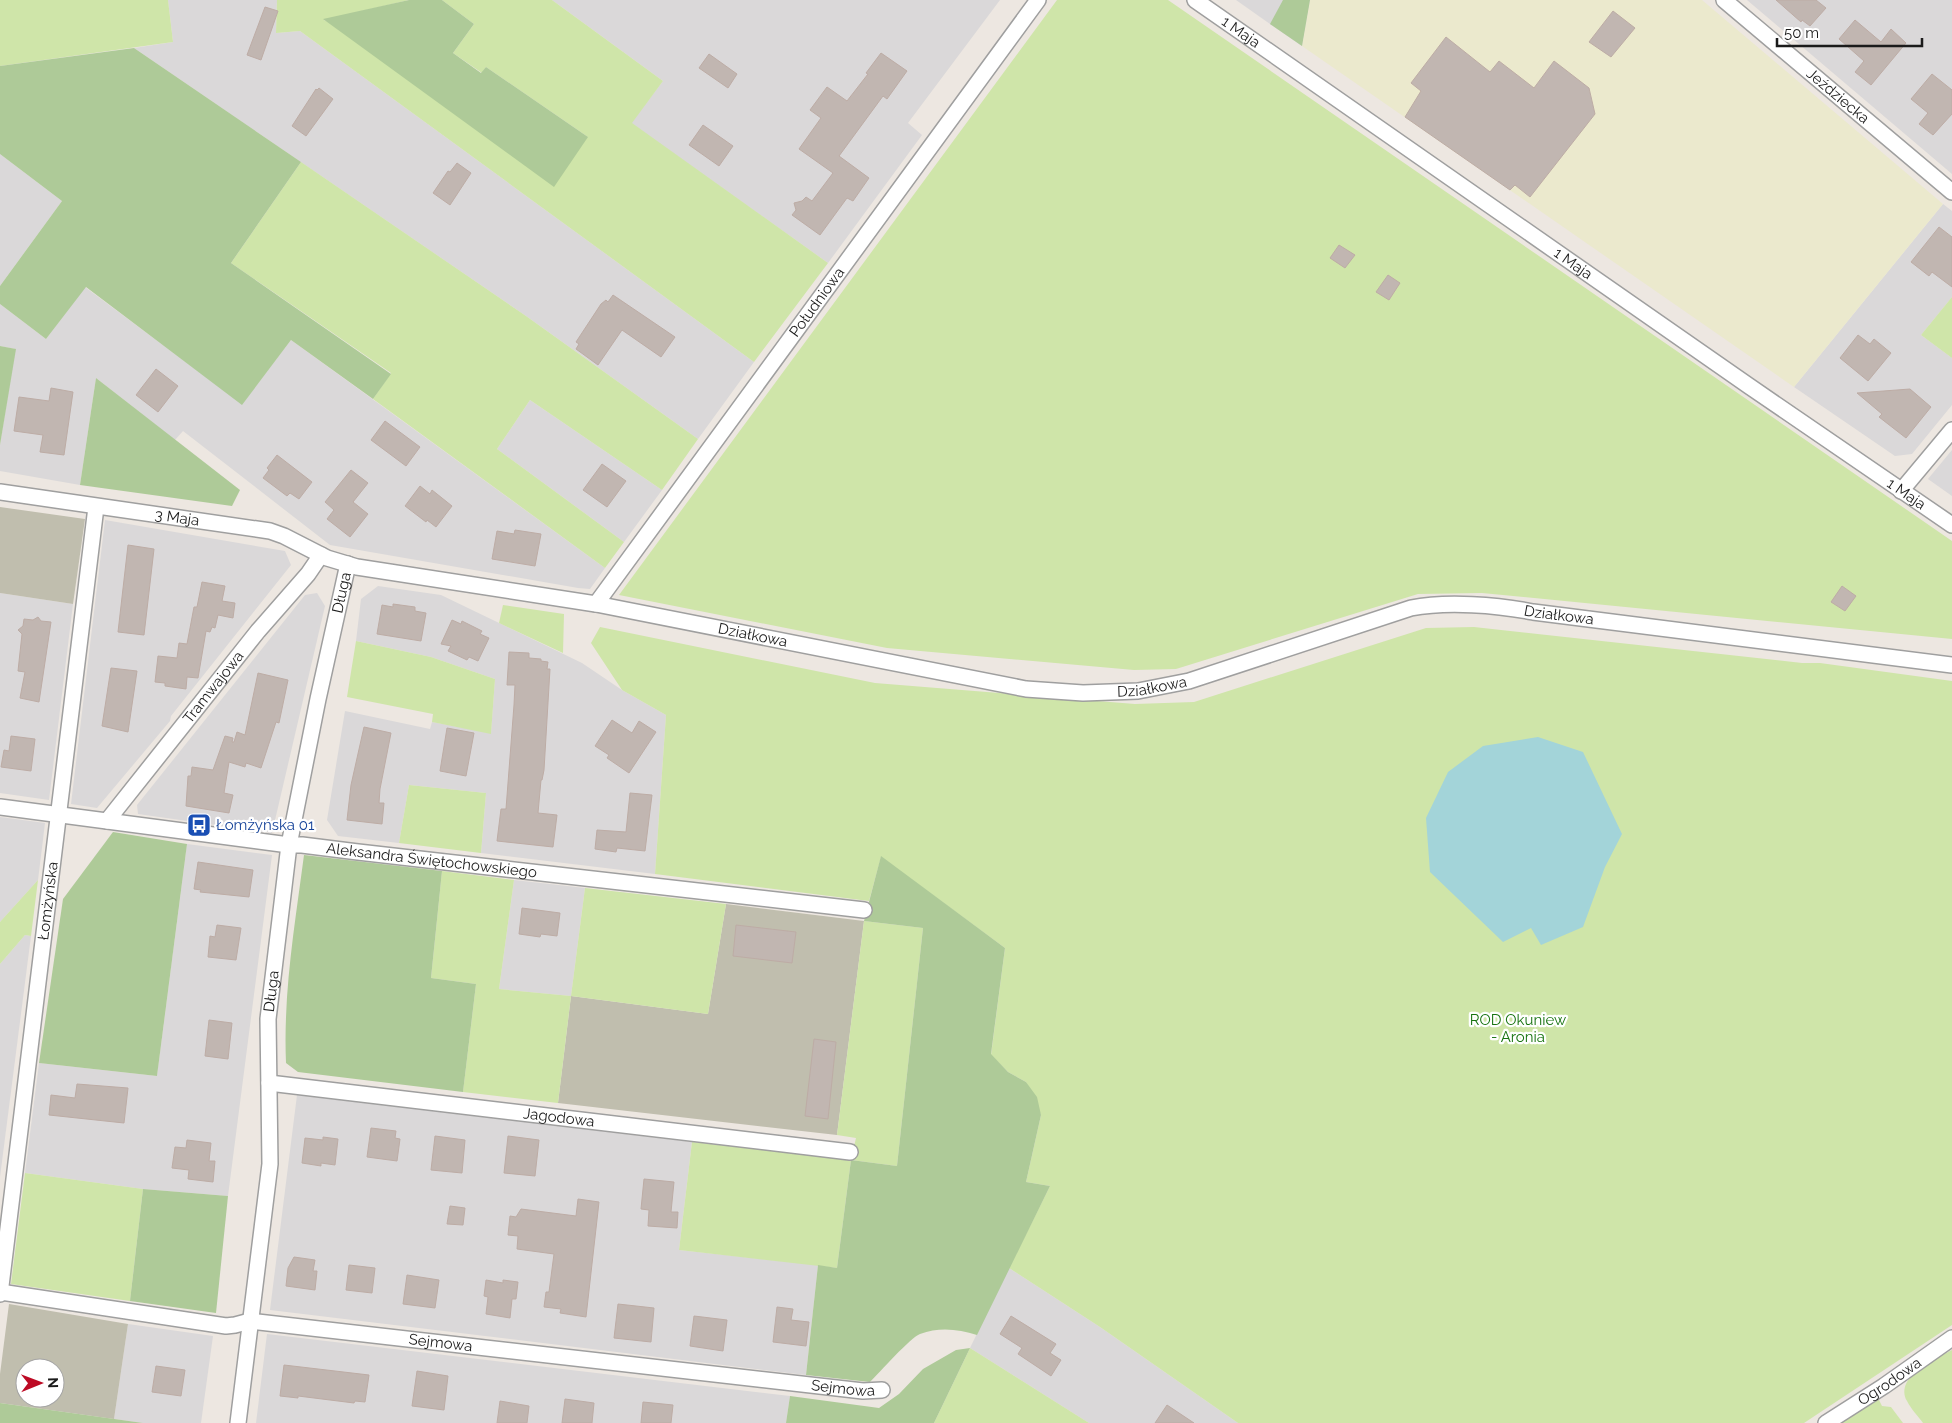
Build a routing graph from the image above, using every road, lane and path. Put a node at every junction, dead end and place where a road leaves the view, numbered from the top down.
1 (1038, 0) edge
2 (1195, 0) edge
3 (1724, 0) edge
4 (1952, 192) edge
5 (1952, 430) edge
6 (1901, 491) junction
7 (0, 492) edge
8 (96, 507) junction
9 (1952, 525) edge
10 (321, 555) junction
11 (348, 564) junction
12 (596, 604) junction
13 (1952, 665) edge
14 (0, 807) edge
15 (58, 815) junction
16 (107, 821) junction
17 (289, 845) junction
18 (864, 910) dead end
19 (269, 1083) junction
20 (850, 1152) dead end
21 (0, 1293) edge
22 (250, 1321) junction
23 (1952, 1338) edge
24 (882, 1390) dead end
25 (238, 1423) edge
26 (1826, 1423) edge

1 - 12 street, Południowa
2 - 6 street, 1 Maja
3 - 4 street, Jeździecka
5 - 6 street
6 - 9 street, 1 Maja
7 - 8 street, 3 Maja
8 - 10 street, 3 Maja
8 - 15 street, Łomżyńska
10 - 11 street, 3 Maja
10 - 16 street, Tramwajowa
11 - 12 street, Działkowa
11 - 17 street, Długa
12 - 13 street, Działkowa
14 - 15 street, Aleksandra Świętochowskiego
15 - 16 street, Aleksandra Świętochowskiego
15 - 21 street, Łomżyńska
16 - 17 street, Aleksandra Świętochowskiego
17 - 18 street, Aleksandra Świętochowskiego
17 - 19 street, Długa
19 - 20 street, Jagodowa
19 - 22 street, Długa
21 - 22 street, Sejmowa
22 - 24 street, Sejmowa
22 - 25 street, Długa
23 - 26 street, Ogrodowa

